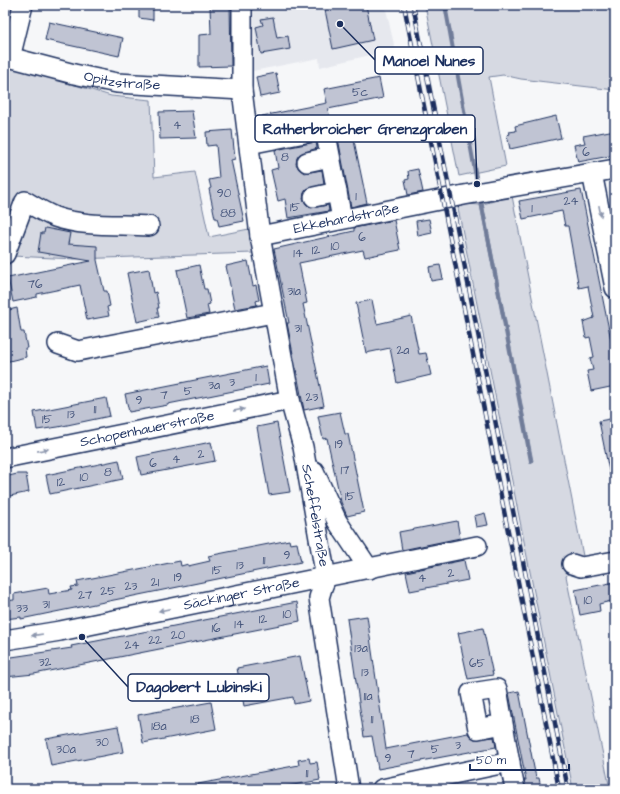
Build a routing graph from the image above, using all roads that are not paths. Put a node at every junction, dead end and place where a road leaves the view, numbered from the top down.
1 (23, 5) edge
2 (242, 5) edge
3 (8, 57) edge
4 (242, 90) junction
5 (249, 144) junction
6 (330, 157) junction
7 (307, 162) dead end
8 (615, 169) edge
9 (592, 173) junction
10 (337, 192) junction
11 (314, 196) dead end
12 (342, 219) junction
13 (149, 226) dead end
14 (260, 236) junction
15 (5, 254) edge
16 (615, 288) edge
17 (274, 313) junction
18 (58, 344) dead end
19 (290, 400) junction
20 (303, 447) junction
21 (5, 458) edge
22 (477, 546) dead end
23 (615, 561) edge
24 (572, 564) dead end
25 (369, 568) junction
26 (326, 578) junction
27 (5, 640) edge
28 (503, 724) dead end
29 (510, 762) junction
30 (349, 789) edge
31 (382, 789) edge
32 (515, 789) edge

1 - 3 street
2 - 4 street, Scheffelstraße
3 - 4 street, Opitzstraße
4 - 5 street, Scheffelstraße
5 - 6 street
5 - 14 street, Scheffelstraße
6 - 7 street
6 - 10 street
8 - 9 street, Ekkehardstraße
9 - 12 street, Ekkehardstraße
9 -> 16 street
10 - 11 street
10 - 12 street
12 - 14 street, Ekkehardstraße
13 - 15 street
14 - 17 street, Scheffelstraße
17 - 18 street
17 - 19 street, Scheffelstraße
19 - 20 street, Scheffelstraße
21 -> 19 street, Schopenhauerstraße
20 - 25 street
20 - 26 street, Scheffelstraße
22 - 25 street, Säckinger Straße
23 - 24 street
25 - 26 street, Säckinger Straße
26 -> 27 street, Säckinger Straße
26 - 30 street, Scheffelstraße
28 - 29 street
29 - 31 street
29 - 32 street

